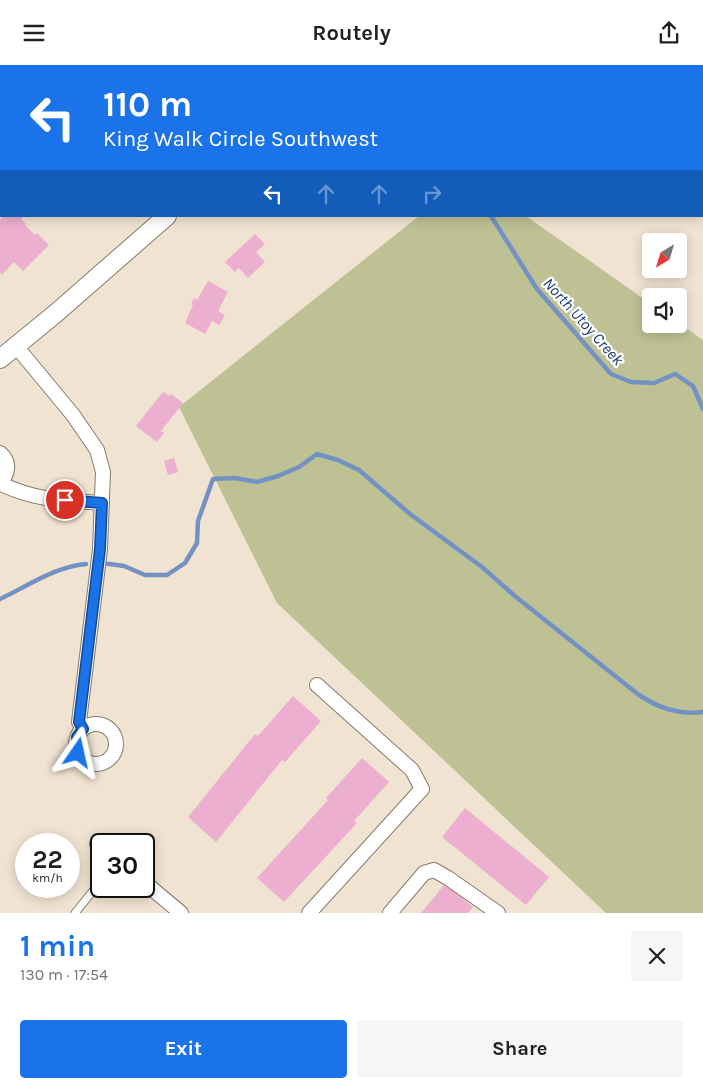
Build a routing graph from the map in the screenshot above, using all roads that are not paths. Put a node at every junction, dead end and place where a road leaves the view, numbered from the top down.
1 (164, 217) edge
2 (16, 346) junction
3 (0, 359) edge
4 (0, 453) edge
5 (0, 484) edge
6 (102, 503) junction
7 (318, 685) dead end
8 (83, 729) dead end
9 (155, 892) edge
10 (90, 895) edge
11 (177, 912) edge
12 (496, 912) edge
13 (75, 913) edge
14 (309, 913) edge
15 (390, 913) edge

1 - 2 street
2 - 3 street
2 - 6 street
4 - 5 street
5 - 6 street
6 - 8 street
7 - 14 street
9 - 11 street
10 - 13 lane
12 - 15 street

